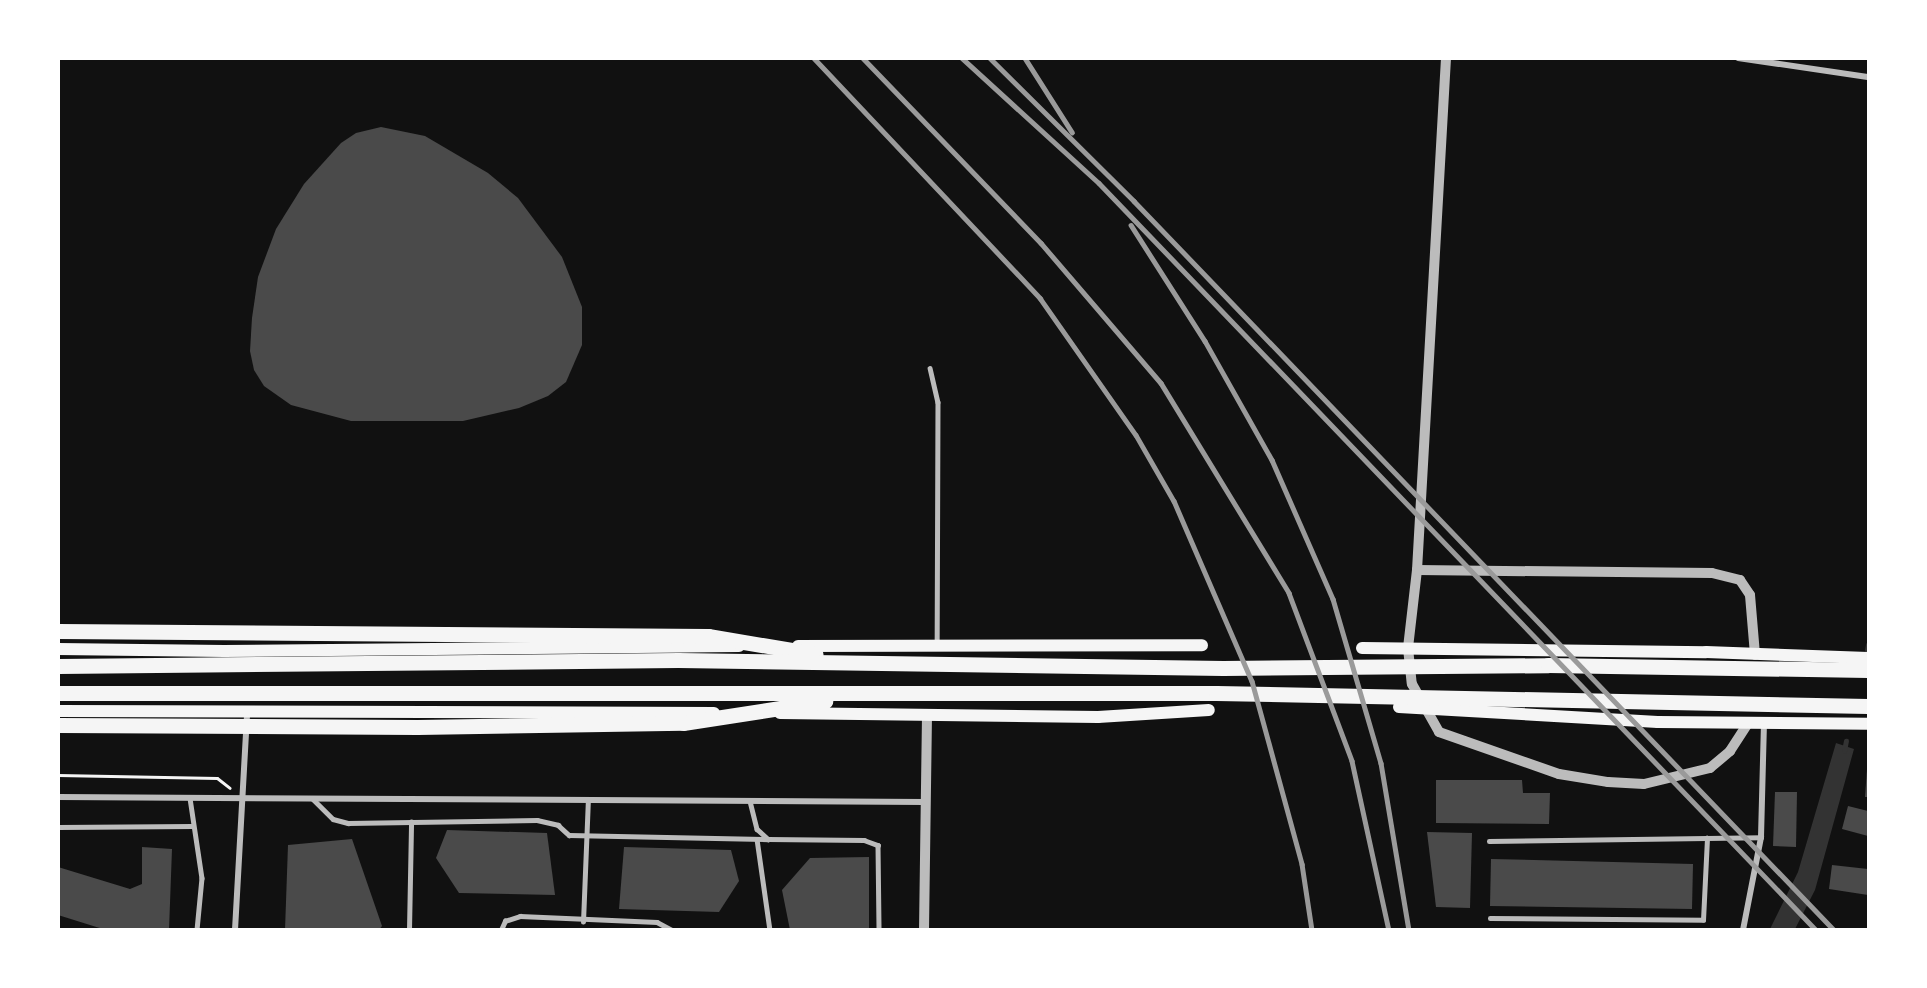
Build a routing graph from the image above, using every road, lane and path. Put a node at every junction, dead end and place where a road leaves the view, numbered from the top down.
1 (1446, 58) edge
2 (1738, 58) edge
3 (1869, 77) edge
4 (930, 368) dead end
5 (1417, 570) junction
6 (58, 631) edge
7 (1202, 645) dead end
8 (937, 646) junction
9 (1362, 648) dead end
10 (1408, 648) junction
11 (58, 649) edge
12 (1869, 660) edge
13 (1753, 661) junction
14 (863, 662) junction
15 (58, 666) edge
16 (1869, 670) edge
17 (58, 693) edge
18 (868, 695) junction
19 (1828, 705) junction
20 (1869, 706) edge
21 (1399, 707) dead end
22 (1426, 709) junction
23 (1209, 710) dead end
24 (58, 711) edge
25 (248, 712) junction
26 (927, 715) junction
27 (1869, 715) edge
28 (1748, 723) junction
29 (1764, 723) junction
30 (58, 724) edge
31 (1869, 724) edge
32 (58, 776) edge
33 (58, 797) edge
34 (190, 798) junction
35 (243, 798) junction
36 (313, 798) junction
37 (588, 800) junction
38 (750, 801) junction
39 (925, 802) junction
40 (411, 822) junction
41 (192, 826) junction
42 (58, 827) edge
43 (586, 836) junction
44 (1761, 837) junction
45 (1707, 838) junction
46 (757, 839) junction
47 (768, 839) junction
48 (1489, 841) dead end
49 (1490, 918) dead end
50 (583, 922) junction
51 (197, 930) edge
52 (235, 930) edge
53 (409, 930) edge
54 (501, 930) edge
55 (672, 930) edge
56 (770, 930) edge
57 (879, 930) edge
58 (924, 930) edge
59 (1743, 930) edge

1 - 5 street
2 - 3 street
4 - 8 lane
5 - 10 street
5 - 13 street
6 - 14 highway
7 - 8 main road
8 - 11 main road
9 - 10 main road
10 - 13 main road
10 - 22 street
12 - 13 highway
13 - 14 highway
13 - 16 highway
14 - 15 highway
17 - 18 highway
18 - 19 highway
18 - 30 highway
19 - 20 highway
19 - 27 highway
21 - 22 main road
22 - 28 main road
22 - 28 street
23 - 26 main road
24 - 25 main road
25 - 26 main road
25 - 35 street
26 - 39 street
28 - 29 main road
29 - 31 main road
29 - 44 street
32 - 35 path
33 - 34 street
34 - 35 street
34 - 41 lane
35 - 36 street
35 - 52 street
36 - 37 street
36 - 40 lane
37 - 38 street
37 - 43 lane
38 - 39 street
38 - 47 lane
39 - 58 street
40 - 43 lane
40 - 53 lane
41 - 42 lane
41 - 51 lane
43 - 46 lane
43 - 50 lane
44 - 45 lane
44 - 59 street
45 - 48 lane
45 - 49 lane
46 - 47 lane
46 - 56 lane
47 - 57 lane
50 - 54 lane
50 - 55 lane

